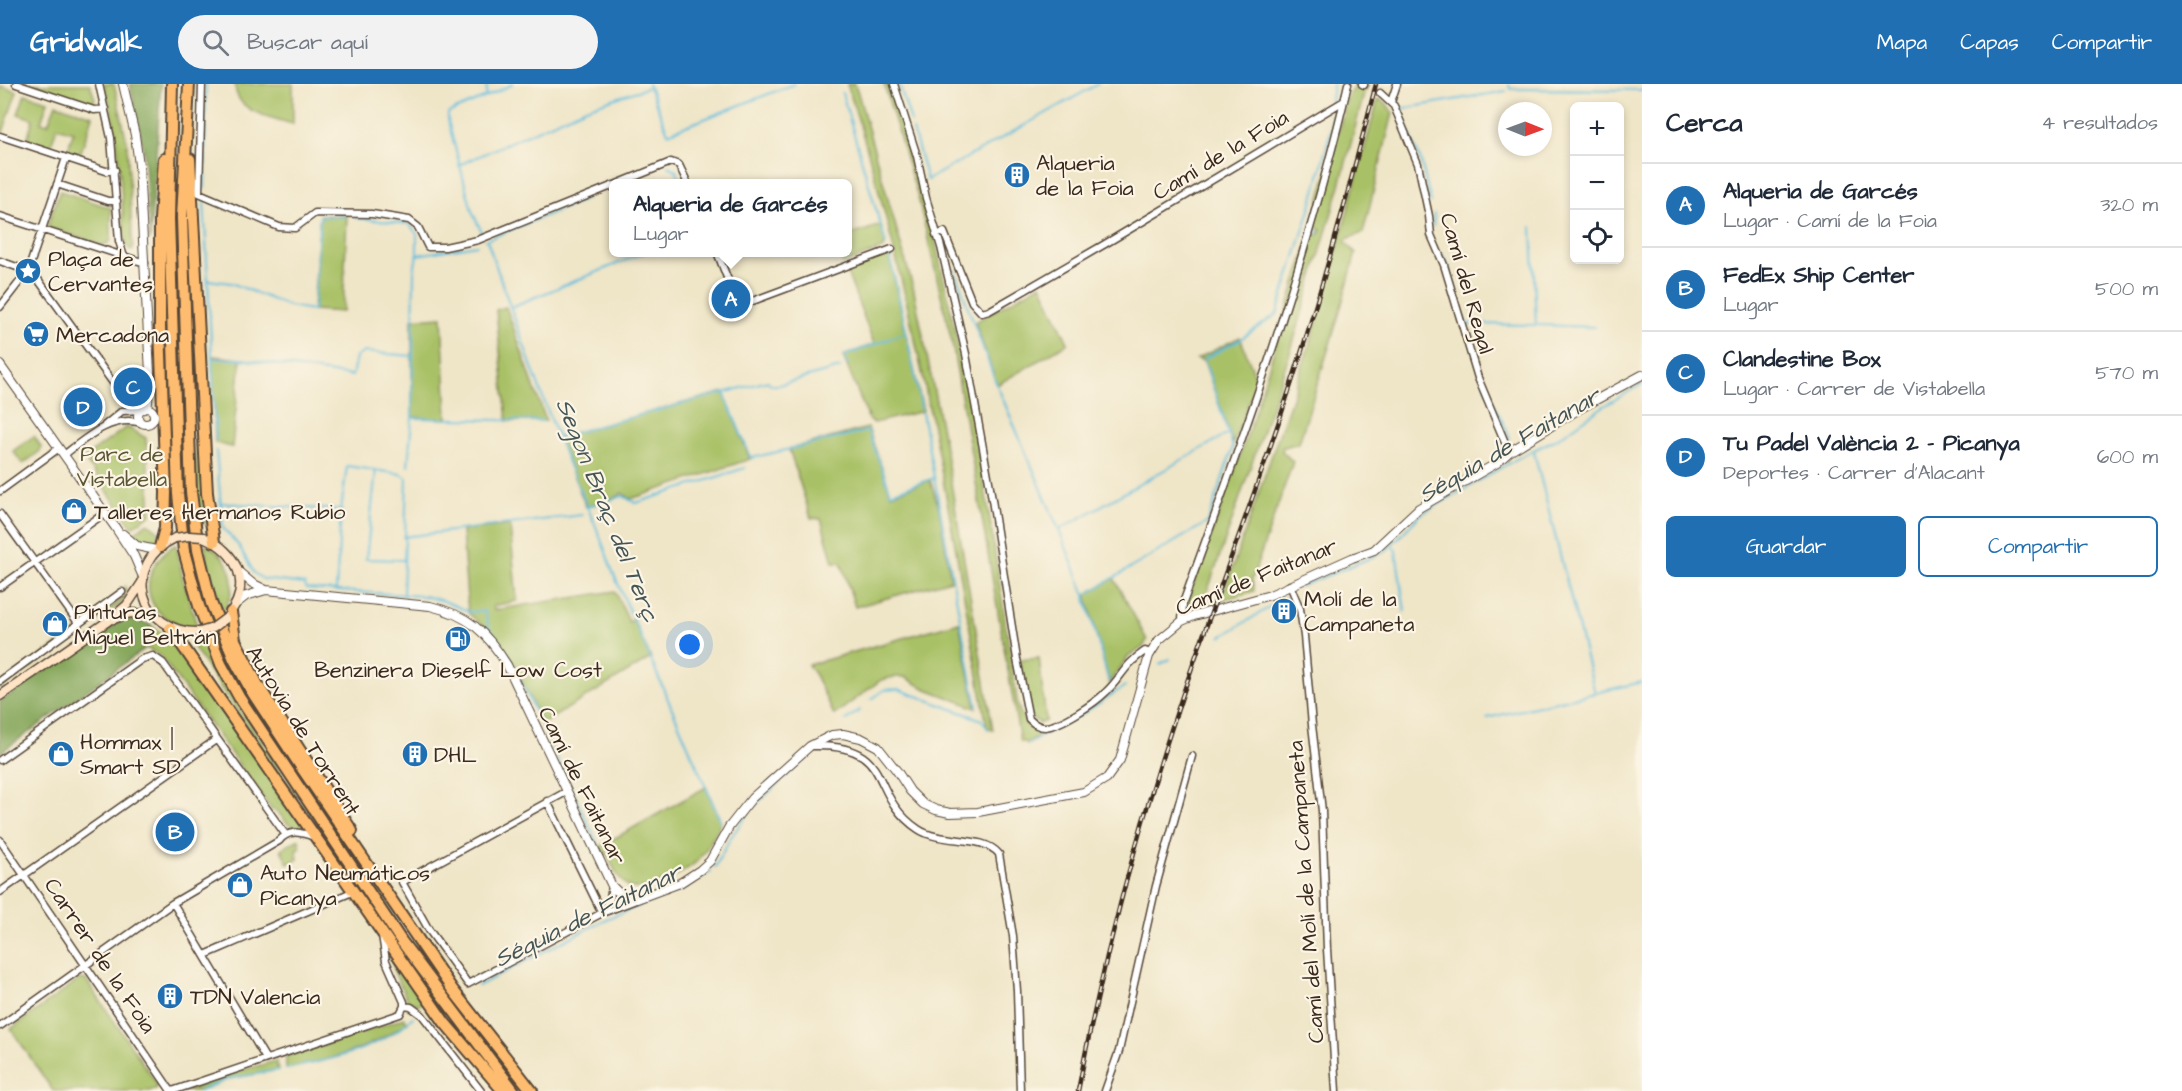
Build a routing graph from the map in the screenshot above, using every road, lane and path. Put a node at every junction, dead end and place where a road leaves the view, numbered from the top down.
1 (16, 84) edge
2 (99, 84) edge
3 (123, 84) edge
4 (172, 84) edge
5 (202, 84) edge
6 (894, 84) edge
7 (1348, 84) edge
8 (1397, 84) edge
9 (188, 87) edge
10 (1380, 93) tunnel mouth
11 (1344, 101) junction
12 (1391, 102) junction
13 (105, 109) junction
14 (0, 136) edge
15 (66, 158) junction
16 (115, 170) junction
17 (628, 179) edge
18 (686, 179) edge
19 (57, 184) junction
20 (609, 187) edge
21 (117, 201) junction
22 (0, 216) edge
23 (41, 230) junction
24 (936, 235) junction
25 (118, 241) junction
26 (892, 249) dead end
27 (105, 251) junction
28 (124, 257) junction
29 (719, 257) edge
30 (0, 261) edge
31 (145, 263) junction
32 (28, 271) junction
33 (0, 307) edge
34 (0, 365) edge
35 (150, 373) junction
36 (1642, 375) edge
37 (132, 409) junction
38 (142, 409) junction
39 (154, 416) junction
40 (144, 424) junction
41 (103, 428) junction
42 (164, 436) junction
43 (62, 451) junction
44 (1509, 452) junction
45 (0, 491) edge
46 (105, 513) junction
47 (0, 514) edge
48 (115, 527) junction
49 (214, 542) junction
50 (158, 549) junction
51 (34, 563) junction
52 (239, 572) junction
53 (143, 579) junction
54 (1290, 585) junction
55 (0, 587) edge
56 (266, 590) junction
57 (122, 592) dead end
58 (231, 611) junction
59 (153, 614) junction
60 (108, 621) junction
61 (1182, 621) junction
62 (79, 624) junction
63 (170, 628) junction
64 (1151, 653) junction
65 (0, 681) edge
66 (0, 696) edge
67 (217, 739) junction
68 (810, 746) junction
69 (1192, 756) dead end
70 (0, 760) edge
71 (566, 792) junction
72 (547, 801) junction
73 (285, 834) junction
74 (317, 838) junction
75 (0, 840) edge
76 (24, 875) junction
77 (612, 886) junction
78 (352, 891) junction
79 (0, 892) edge
80 (637, 899) junction
81 (173, 903) junction
82 (602, 913) junction
83 (408, 924) junction
84 (382, 932) junction
85 (205, 955) junction
86 (86, 966) junction
87 (404, 1006) junction
88 (0, 1026) edge
89 (266, 1059) junction
90 (172, 1091) edge
91 (481, 1091) edge
92 (503, 1091) edge
93 (514, 1091) edge
94 (532, 1091) edge
95 (1020, 1091) edge
96 (1105, 1091) edge
97 (1336, 1091) edge

1 - 13 street
2 - 13 street
3 - 31 street
4 - 42 highway
4 - 93 highway, Autovia de Torrent
5 - 20 street
6 - 24 street
7 - 11 street
8 - 12 street
9 - 49 highway
9 - 83 highway, Autovia de Torrent
10 - 12 street, Camí del Regal
11 - 24 street, Camí de la Foia
11 - 61 street
12 - 44 street, Camí del Regal
13 - 16 street
14 - 15 street
15 - 16 street
15 - 19 street
16 - 21 street
17 - 18 street
19 - 21 street
19 - 23 street
21 - 25 street
22 - 23 street
23 - 27 street
23 - 32 street
24 - 64 street
25 - 27 street
25 - 28 street
26 - 29 street
27 - 28 street
28 - 31 street
30 - 32 street
31 - 35 street
32 - 33 street
32 - 37 street
34 - 43 street
35 - 38 street
35 - 39 street
36 - 44 street, Camí de Faitanar
37 - 38 street
37 - 41 street
38 - 39 street
38 - 40 street
39 - 40 street
40 - 41 street
40 - 42 street
41 - 43 street
42 - 50 highway
43 - 45 street
43 - 46 street
44 - 54 street, Camí de Faitanar
46 - 48 street
46 - 51 street
47 - 51 street
48 - 50 street
48 - 53 street
49 - 50 main road, bridge
49 - 52 main road
50 - 53 main road
51 - 55 street
51 - 62 street
52 - 56 street, Camí de Faitanar
52 - 58 main road
53 - 59 main road
53 - 60 main road
54 - 61 street, Camí de Faitanar
54 - 97 street, Camí del Molí de la Campaneta
56 - 58 street, Camí de Faitanar
56 - 71 street, Camí de Faitanar
57 - 62 street
58 - 63 main road, bridge
58 - 83 highway
59 - 60 main road
59 - 63 main road
60 - 66 main road
61 - 64 street, Camí de Faitanar
62 - 65 street
63 - 74 highway
64 - 68 street, Camí de Faitanar
67 - 70 street
67 - 73 street
67 - 76 street
68 - 80 street, Camí de Faitanar
68 - 95 street
69 - 96 street
71 - 72 street
71 - 77 street, Camí de Faitanar
72 - 82 street, Camí de Faitanar
72 - 82 street
73 - 74 street
73 - 81 street
74 - 78 highway
75 - 76 street, Carrer de la Foia
76 - 79 street
76 - 86 street, Carrer de la Foia
77 - 80 street, Camí de Faitanar
77 - 82 street
78 - 84 highway
78 - 85 street
80 - 82 street
81 - 85 street
81 - 86 street
83 - 94 highway, Autovia de Torrent
84 - 87 street
84 - 92 highway
85 - 89 street
86 - 88 street
86 - 90 street, Carrer de la Foia
87 - 89 street
87 - 91 street
89 - 90 street

